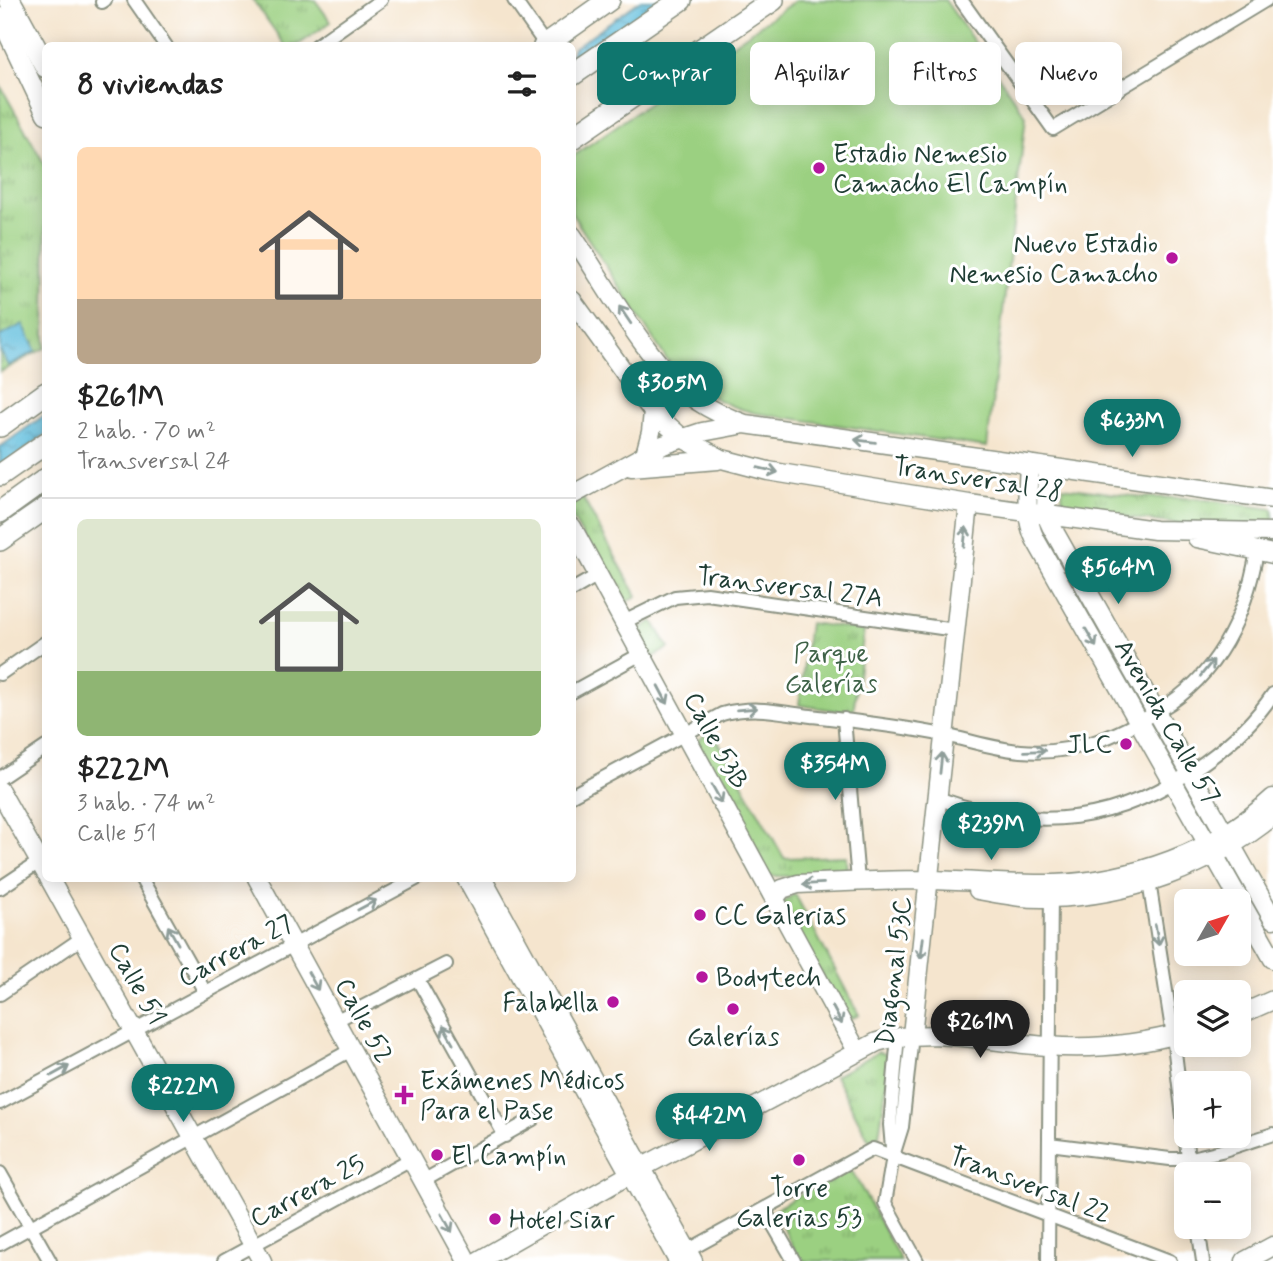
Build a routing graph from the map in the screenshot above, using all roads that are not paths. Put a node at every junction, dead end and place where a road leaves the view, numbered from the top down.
1 (134, 0) edge
2 (381, 0) edge
3 (514, 0) edge
4 (609, 0) edge
5 (681, 0) edge
6 (773, 0) edge
7 (961, 0) edge
8 (1266, 0) edge
9 (6, 6) edge
10 (163, 42) edge
11 (322, 42) edge
12 (542, 42) edge
13 (548, 42) edge
14 (0, 48) edge
15 (20, 60) junction
16 (42, 61) edge
17 (576, 72) edge
18 (42, 74) edge
19 (42, 106) edge
20 (576, 135) edge
21 (576, 241) edge
22 (576, 306) edge
23 (42, 395) edge
24 (10, 411) edge
25 (653, 412) junction
26 (745, 424) junction
27 (0, 426) edge
28 (682, 438) junction
29 (42, 446) edge
30 (645, 454) junction
31 (722, 459) junction
32 (1038, 466) junction
33 (618, 470) junction
34 (0, 475) edge
35 (42, 482) edge
36 (576, 493) edge
37 (1273, 499) edge
38 (969, 504) junction
39 (42, 511) edge
40 (0, 512) edge
41 (1027, 512) junction
42 (1046, 515) junction
43 (1155, 530) junction
44 (1273, 532) edge
45 (576, 534) edge
46 (0, 540) edge
47 (1265, 553) edge
48 (598, 575) junction
49 (576, 588) edge
50 (624, 622) junction
51 (955, 630) junction
52 (42, 645) edge
53 (641, 654) junction
54 (0, 674) edge
55 (576, 690) edge
56 (1273, 694) edge
57 (1156, 712) junction
58 (844, 719) junction
59 (1139, 723) junction
60 (684, 734) junction
61 (944, 735) junction
62 (42, 750) edge
63 (1190, 772) junction
64 (0, 778) edge
65 (1173, 783) junction
66 (0, 792) edge
67 (576, 793) edge
68 (937, 798) junction
69 (1273, 804) edge
70 (1228, 840) junction
71 (1211, 849) junction
72 (42, 862) edge
73 (42, 865) edge
74 (1148, 874) junction
75 (930, 880) junction
76 (858, 881) junction
77 (51, 882) edge
78 (143, 882) edge
79 (259, 882) edge
80 (411, 882) edge
81 (468, 882) edge
82 (484, 882) edge
83 (0, 888) edge
84 (1051, 891) junction
85 (774, 899) junction
86 (1273, 919) edge
87 (82, 937) junction
88 (293, 945) junction
89 (1273, 959) edge
90 (446, 964) dead end
91 (418, 980) junction
92 (205, 992) junction
93 (0, 994) edge
94 (1273, 1000) edge
95 (1174, 1004) edge
96 (1251, 1010) edge
97 (335, 1021) junction
98 (134, 1030) junction
99 (905, 1035) junction
100 (1174, 1035) edge
101 (1051, 1047) junction
102 (351, 1050) junction
103 (857, 1051) junction
104 (1181, 1057) edge
105 (0, 1104) edge
106 (533, 1119) dead end
107 (1273, 1134) edge
108 (194, 1136) junction
109 (505, 1136) junction
110 (1049, 1144) junction
111 (892, 1156) junction
112 (411, 1159) junction
113 (1187, 1159) junction
114 (1188, 1162) edge
115 (636, 1171) junction
116 (0, 1172) edge
117 (423, 1181) junction
118 (764, 1209) junction
119 (1049, 1215) junction
120 (31, 1227) junction
121 (1200, 1239) edge
122 (0, 1244) edge
123 (253, 1245) junction
124 (1273, 1246) edge
125 (686, 1258) edge
126 (50, 1261) edge
127 (224, 1261) edge
128 (262, 1261) edge
129 (467, 1261) edge
130 (478, 1261) edge
131 (794, 1261) edge
132 (917, 1261) edge
133 (1048, 1261) edge
134 (1170, 1261) edge
135 (1203, 1261) edge
136 (1245, 1261) edge

1 - 10 street
2 - 11 street
3 - 12 street
4 - 13 highway
5 - 17 highway
6 - 20 highway
7 - 8 street
9 - 15 main road
9 - 16 highway
9 - 18 main road
14 - 15 main road
15 - 19 main road
26 -> 21 main road
22 - 25 main road, Transversal 28
23 - 24 highway
24 - 27 highway
25 - 28 main road, Transversal 28
25 - 30 main road
26 - 28 main road
32 -> 26 main road, Transversal 28
28 - 30 main road
28 - 31 main road, Transversal 28
29 - 34 highway
30 - 33 main road
31 - 33 main road
31 -> 38 main road, Transversal 28
32 - 37 main road, Transversal 28
32 - 41 main road, Avenida Calle 57
32 - 42 main road
33 - 36 main road
35 - 40 highway
38 - 41 main road, Transversal 28
51 -> 38 main road, Diagonal 53C
39 - 46 highway
41 - 42 main road, Transversal 28
41 -> 59 main road, Avenida Calle 57
42 - 43 main road, Transversal 28
42 - 57 main road, Avenida Calle 57
43 - 44 main road, Transversal 28
43 - 47 main road
45 - 48 main road, Calle 53B
57 -> 47 street
48 - 49 street
48 - 50 main road, Calle 53B
50 - 51 street, Transversal 27A
50 - 53 main road, Calle 53B
51 - 61 main road, Diagonal 53C
52 - 54 street
53 - 55 street
53 -> 60 main road, Calle 53B
56 - 63 street
57 - 59 street
57 - 63 main road, Avenida Calle 57
60 -> 58 street
58 - 61 street
58 - 76 street
61 -> 59 street
59 - 65 main road, Avenida Calle 57
60 - 67 street
60 -> 85 main road, Calle 53B
68 -> 61 main road, Diagonal 53C
62 - 64 street
63 - 65 street
63 - 70 main road, Avenida Calle 57
65 - 68 street
65 - 71 main road, Avenida Calle 57
66 - 72 main road
68 - 75 main road, Diagonal 53C
69 - 70 main road
70 - 71 main road
70 - 86 main road, Avenida Calle 57
71 - 74 main road
71 - 89 main road, Avenida Calle 57
73 - 83 street
74 - 84 main road
74 -> 95 street
75 - 76 main road
75 - 84 main road
75 -> 99 main road, Diagonal 53C
76 -> 85 main road
77 - 87 main road, Calle 51
92 -> 78 street
79 - 88 main road, Calle 52
88 -> 80 street, Carrera 27
81 - 115 main road
82 - 115 main road
84 - 101 street
85 -> 103 main road, Calle 53B
87 - 93 street
87 - 98 main road, Calle 51
88 - 92 street, Carrera 27
88 -> 97 main road, Calle 52
90 - 91 street
91 - 97 street
109 -> 91 street
92 - 98 street, Carrera 27
94 - 96 main road
97 - 102 main road, Calle 52
105 -> 98 street, Carrera 27
98 - 108 main road, Calle 51
99 - 101 main road
99 - 103 main road
99 - 111 street, Diagonal 53C
100 - 101 main road
101 - 110 street
102 - 108 street
102 - 112 main road, Calle 52
103 - 115 main road
104 - 113 street
106 - 109 street
107 - 113 street
108 - 120 street
108 - 123 main road, Calle 51
109 - 117 street
110 - 113 street
110 - 119 street
111 - 118 street, Transversal 22
111 - 119 street, Transversal 22
111 - 132 street, Diagonal 53C
112 - 117 main road, Calle 52
112 - 123 street, Carrera 25
113 - 114 street
115 - 125 main road
115 - 130 main road
116 - 120 street
117 -> 129 main road, Calle 52
118 - 125 street
118 - 131 street
119 - 133 street
119 - 134 street, Transversal 22
120 - 122 street
120 - 126 street
121 - 135 street
123 - 127 street, Carrera 25
123 - 128 main road, Calle 51
124 - 136 main road

